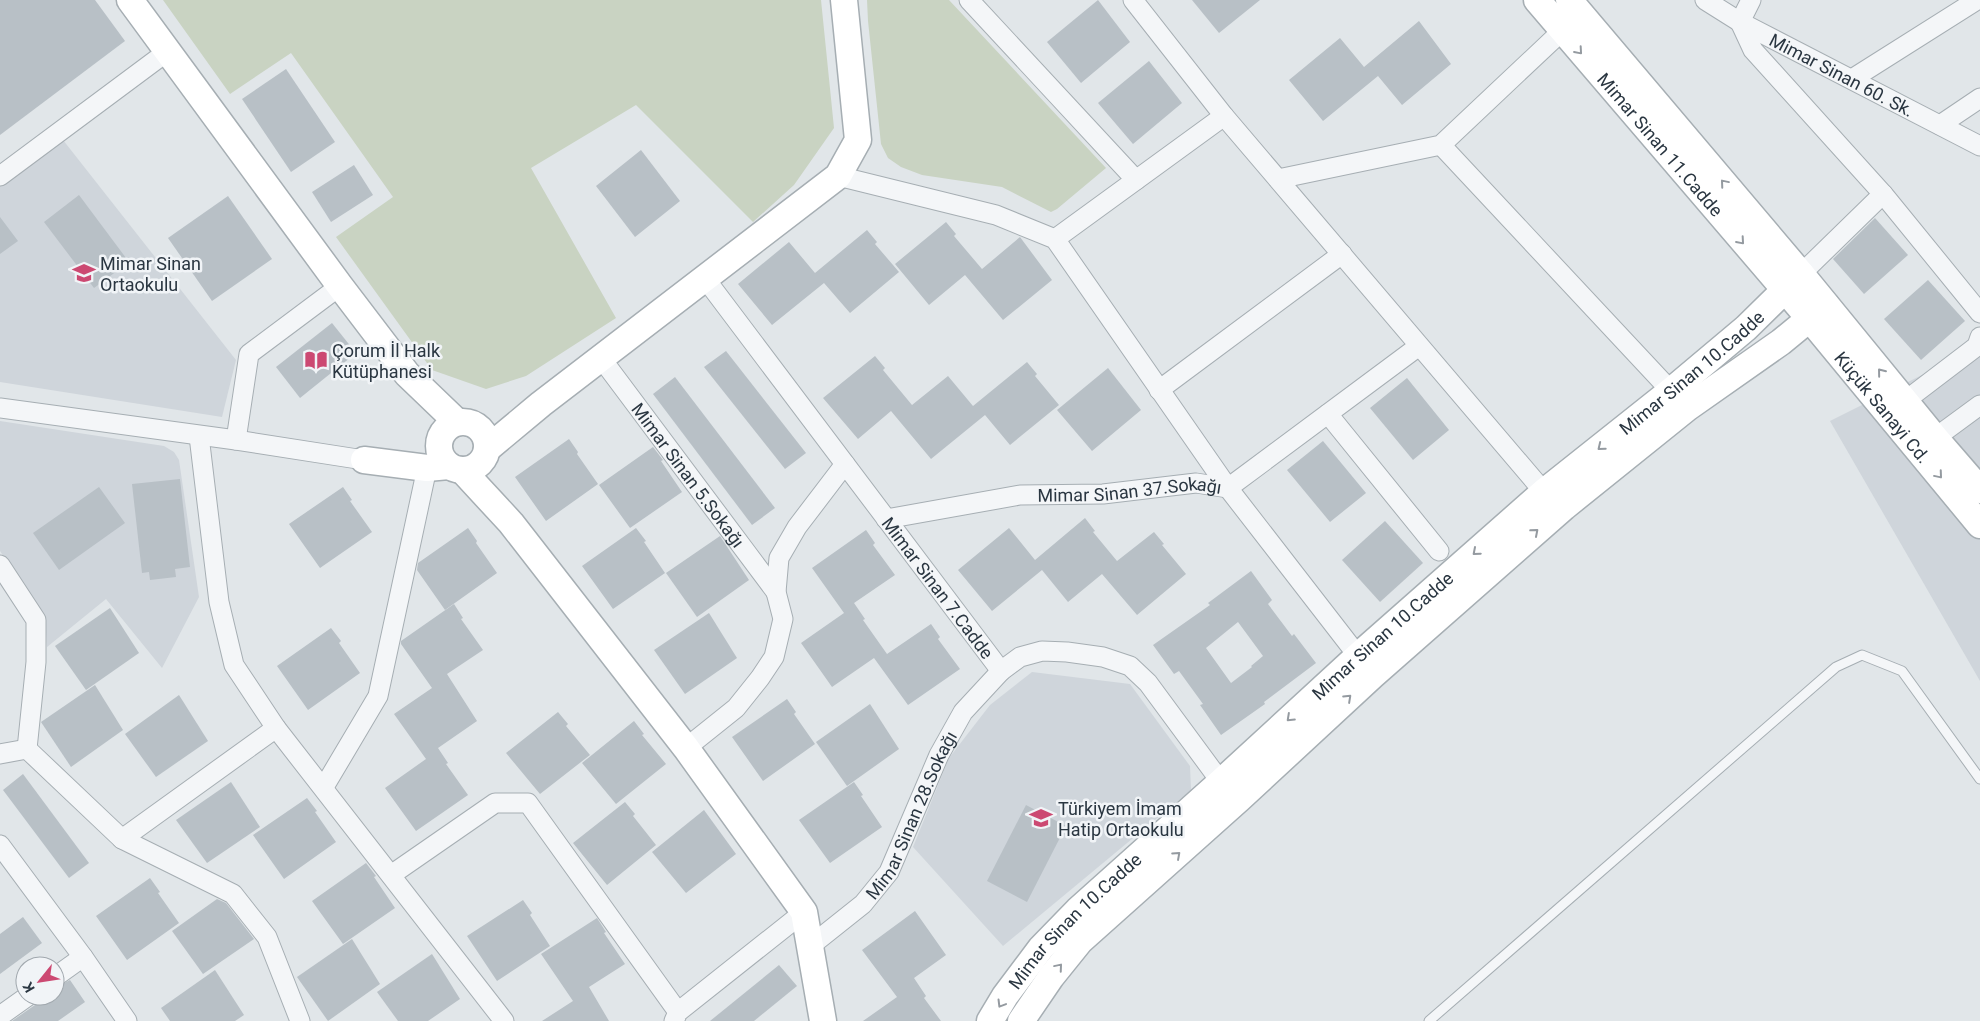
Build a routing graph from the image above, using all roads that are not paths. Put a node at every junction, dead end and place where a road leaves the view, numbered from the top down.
1 (130, 0) edge
2 (844, 0) edge
3 (969, 0) edge
4 (1134, 0) edge
5 (1537, 0) edge
6 (1569, 0) edge
7 (1705, 0) edge
8 (1751, 0) edge
9 (1977, 0) edge
10 (1740, 22) junction
11 (1562, 31) junction
12 (168, 51) junction
13 (1852, 80) junction
14 (1980, 98) edge
15 (1224, 116) junction
16 (1940, 125) junction
17 (1440, 145) junction
18 (1980, 146) edge
19 (0, 176) edge
20 (838, 176) junction
21 (1278, 179) junction
22 (1136, 180) junction
23 (1883, 194) junction
24 (1055, 239) junction
25 (1342, 254) junction
26 (704, 277) junction
27 (1793, 282) junction
28 (340, 286) junction
29 (1818, 312) junction
30 (1980, 313) edge
31 (1980, 336) edge
32 (1419, 346) junction
33 (601, 358) junction
34 (1159, 390) junction
35 (1670, 391) junction
36 (1905, 401) junction
37 (540, 404) junction
38 (1980, 405) edge
39 (0, 408) edge
40 (1328, 414) junction
41 (453, 431) junction
42 (199, 436) junction
43 (1935, 438) junction
44 (236, 440) junction
45 (364, 460) junction
46 (462, 462) junction
47 (845, 464) junction
48 (1228, 488) junction
49 (1980, 490) edge
50 (1544, 492) junction
51 (886, 519) junction
52 (1980, 525) edge
53 (1439, 551) dead end
54 (0, 565) edge
55 (776, 592) junction
56 (1366, 665) junction
57 (1001, 672) junction
58 (276, 728) junction
59 (686, 748) junction
60 (27, 749) junction
61 (0, 754) edge
62 (1980, 779) edge
63 (1221, 782) junction
64 (324, 787) junction
65 (122, 839) junction
66 (0, 845) edge
67 (392, 875) junction
68 (804, 912) junction
69 (810, 947) junction
70 (83, 957) junction
71 (65, 970) edge
72 (15, 1005) edge
73 (0, 1016) edge
74 (676, 1017) edge
75 (127, 1021) edge
76 (300, 1021) edge
77 (504, 1021) edge
78 (823, 1021) edge
79 (990, 1021) edge
80 (1021, 1021) edge
81 (1430, 1021) edge

1 - 12 street
2 - 20 street
3 - 22 street
4 - 15 street
5 - 11 street, Mimar Sinan 11.Cadde
27 -> 6 street, Mimar Sinan 11.Cadde
7 - 10 street, Mimar Sinan 60. Sk.
8 - 10 street
9 - 13 street
10 - 13 street, Mimar Sinan 60. Sk.
10 - 23 street
11 - 17 street
11 -> 27 street, Mimar Sinan 11.Cadde
12 - 19 street
12 - 28 street
13 - 16 street, Mimar Sinan 60. Sk.
14 - 16 street
15 - 21 street
15 - 22 street
16 - 18 street, Mimar Sinan 60. Sk.
17 - 21 street
17 - 35 street
20 - 24 street
20 - 26 street
21 - 25 street
22 - 24 street
23 - 27 street
23 - 30 street
24 - 34 street
25 - 32 street
25 - 34 street
26 - 33 street
26 - 47 street, Mimar Sinan 7.Cadde
27 - 29 street, Küçük Sanayi Cd.
27 - 35 street, Mimar Sinan 10.Cadde
28 - 41 street
28 - 44 street
36 -> 29 street, Küçük Sanayi Cd.
29 -> 52 street, Küçük Sanayi Cd.
56 -> 29 street, Mimar Sinan 10.Cadde
31 - 36 street
32 - 40 street, Mimar Sinan 37.Sokağı
32 - 50 street
33 - 37 street
33 - 55 street, Mimar Sinan 5.Sokağı
34 - 48 street
35 -> 50 street, Mimar Sinan 10.Cadde
36 - 43 street, Küçük Sanayi Cd.
37 - 41 street
37 - 46 street
38 - 43 street
39 - 42 street
40 - 48 street, Mimar Sinan 37.Sokağı
40 - 53 street
41 - 45 street
41 - 46 street
41 - 46 street
42 - 44 street
42 - 58 street
43 - 49 street, Küçük Sanayi Cd.
44 - 45 street
45 - 46 street
46 - 59 street
46 - 64 street
47 - 51 street, Mimar Sinan 7.Cadde
47 - 55 street
48 - 51 street, Mimar Sinan 37.Sokağı
48 - 56 street
50 -> 56 street, Mimar Sinan 10.Cadde
51 - 57 street, Mimar Sinan 7.Cadde
54 - 60 street
55 - 59 street
56 -> 63 street, Mimar Sinan 10.Cadde
80 -> 56 street, Mimar Sinan 10.Cadde
57 - 63 street, Mimar Sinan 7.Cadde
57 - 69 street, Mimar Sinan 28.Sokağı
58 - 64 street
58 - 65 street
59 - 68 street
60 - 61 street
60 - 65 street
62 - 81 lane
63 -> 79 street, Mimar Sinan 10.Cadde
64 - 67 street
65 - 76 street
66 - 70 street
67 - 74 street
67 - 77 street
68 - 69 street
68 - 74 street
69 - 78 street
70 - 71 street
70 - 75 street
72 - 73 street

